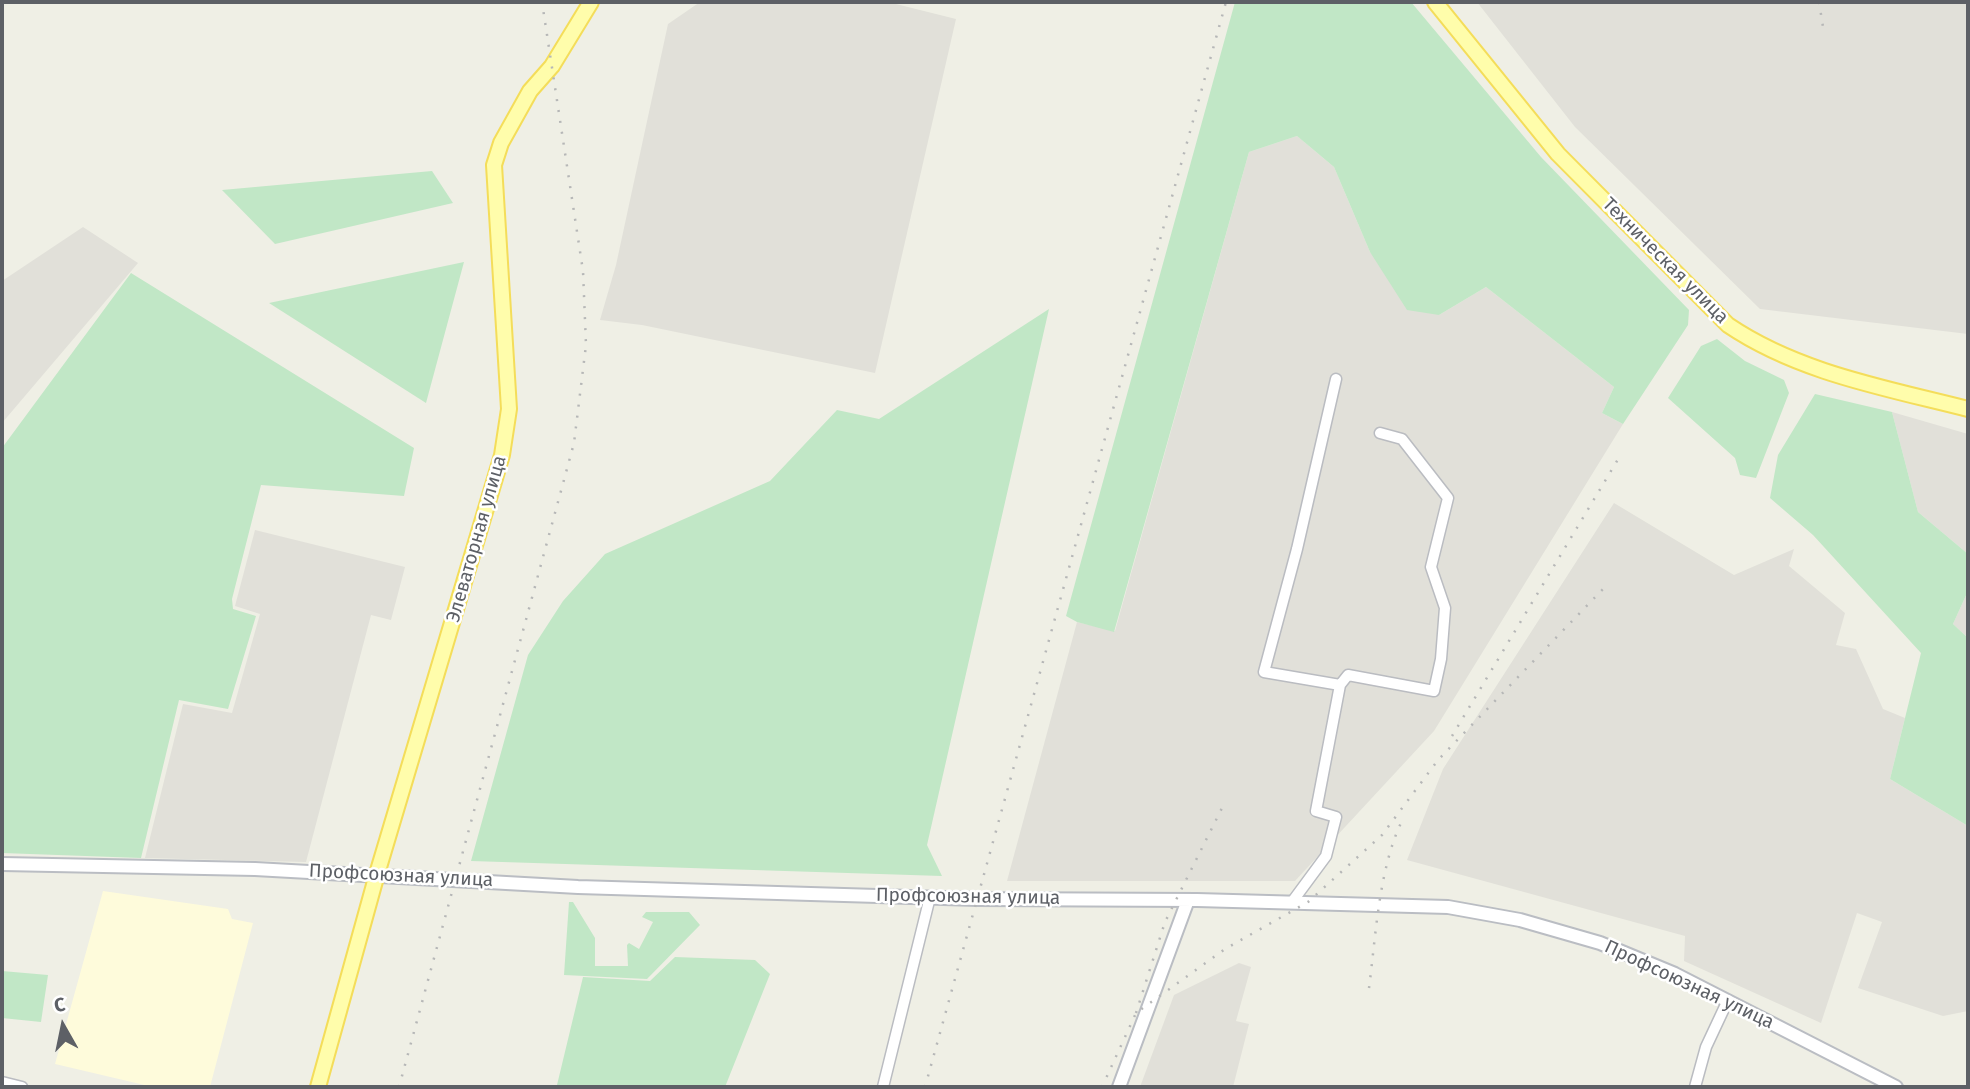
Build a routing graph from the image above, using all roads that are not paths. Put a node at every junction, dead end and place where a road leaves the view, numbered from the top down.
1 (591, 2) edge
2 (1435, 2) edge
3 (1336, 379) dead end
4 (1968, 409) edge
5 (1380, 433) dead end
6 (1340, 685) junction
7 (2, 864) edge
8 (377, 874) junction
9 (930, 897) junction
10 (1188, 900) junction
11 (1292, 902) junction
12 (1728, 1000) junction
13 (2, 1082) edge
14 (22, 1087) edge
15 (318, 1087) edge
16 (883, 1087) edge
17 (1119, 1087) edge
18 (1695, 1087) edge
19 (1896, 1087) edge

1 - 8 main road, Элеваторная улица
2 - 4 main road, Техническая улица
3 - 6 street
5 - 6 street
6 - 11 street
7 - 8 main road, Профсоюзная улица
8 - 9 main road, Профсоюзная улица
8 - 15 main road, Элеваторная улица
9 - 10 main road, Профсоюзная улица
9 - 16 street
10 - 11 main road, Профсоюзная улица
10 - 17 main road
11 - 12 main road, Профсоюзная улица
12 - 18 street
12 - 19 main road, Профсоюзная улица
13 - 14 street

